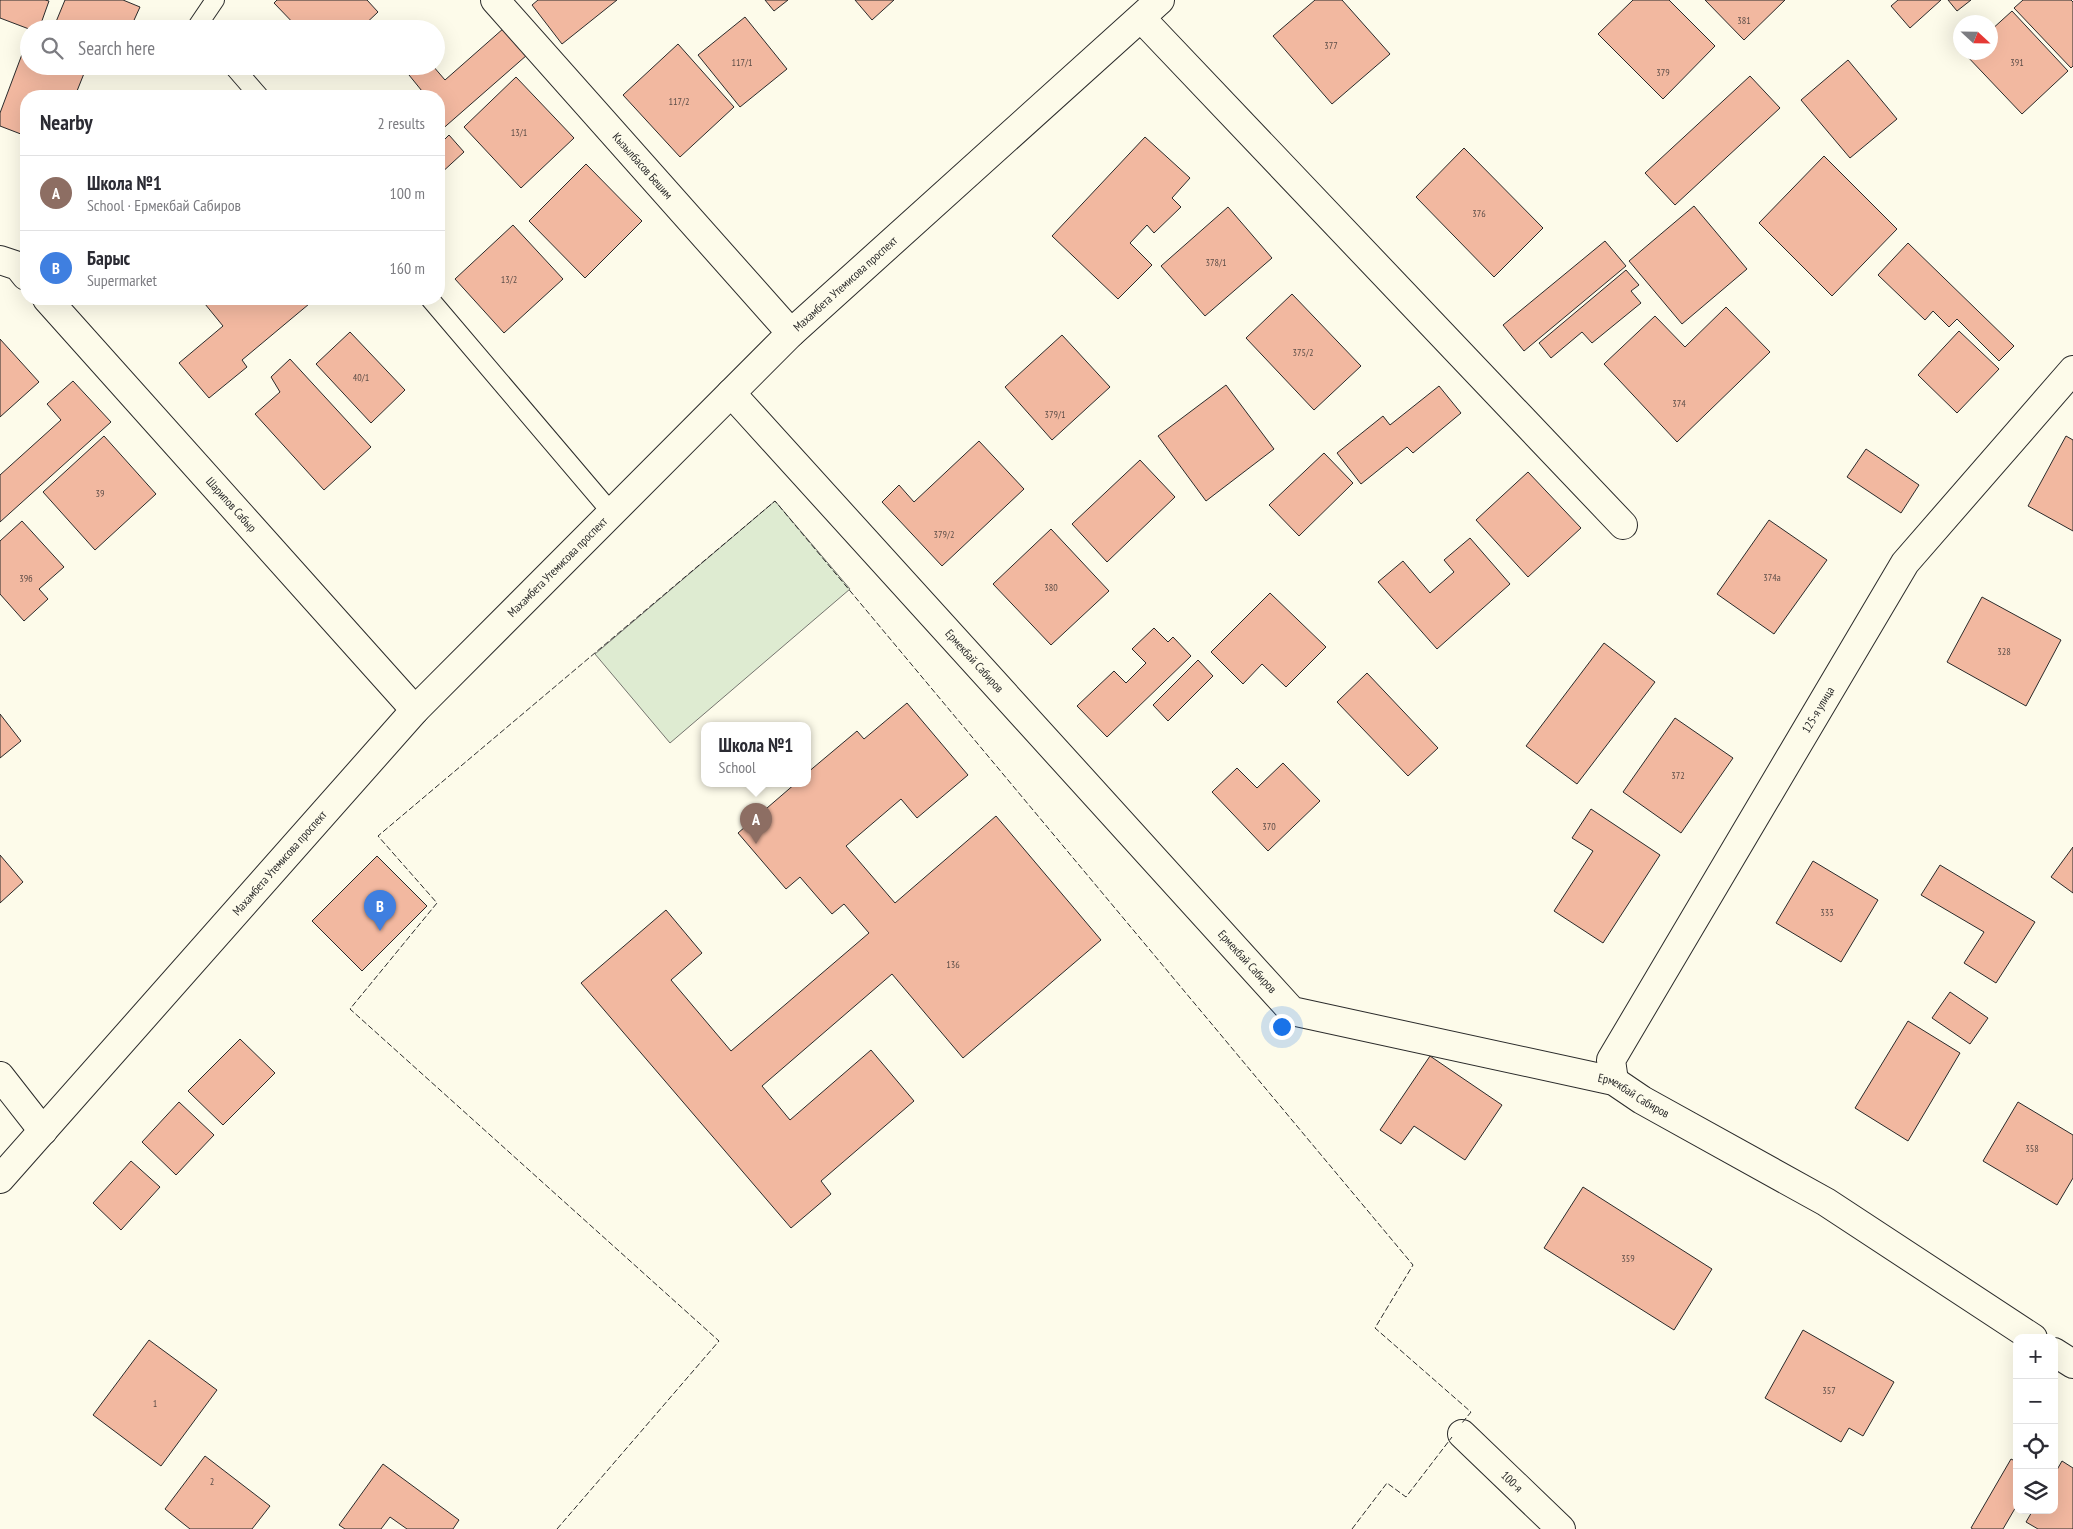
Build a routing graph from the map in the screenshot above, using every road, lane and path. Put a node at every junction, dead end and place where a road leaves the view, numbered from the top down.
1 (215, 0) edge
2 (495, 0) edge
3 (1150, 9) edge
4 (201, 20) edge
5 (241, 75) edge
6 (254, 90) edge
7 (0, 260) edge
8 (20, 268) edge
9 (52, 305) edge
10 (435, 305) edge
11 (791, 333) junction
12 (2073, 370) edge
13 (731, 393) junction
14 (611, 512) junction
15 (1623, 525) dead end
16 (416, 710) junction
17 (0, 1076) edge
18 (1614, 1081) junction
19 (43, 1131) junction
20 (0, 1179) edge
21 (2027, 1334) edge
22 (2058, 1355) edge
23 (2073, 1364) edge
24 (1462, 1434) dead end
25 (1561, 1529) edge

1 - 4 lane
2 - 11 street, Кызылбасов Бешим
3 - 11 street, Махамбета Утемисова проспект
3 - 15 street
5 - 6 lane
7 - 8 street
9 - 16 street, Шарипов Сабыр
10 - 14 lane
11 - 13 street, Махамбета Утемисова проспект
12 - 18 street, 125-я улица
13 - 14 street, Махамбета Утемисова проспект
13 - 18 street, Ермекбай Сабиров
14 - 16 street, Махамбета Утемисова проспект
16 - 19 street, Махамбета Утемисова проспект
17 - 19 street
18 - 21 street, Ермекбай Сабиров
19 - 20 street, Махамбета Утемисова проспект
22 - 23 street
24 - 25 street, 100-я

